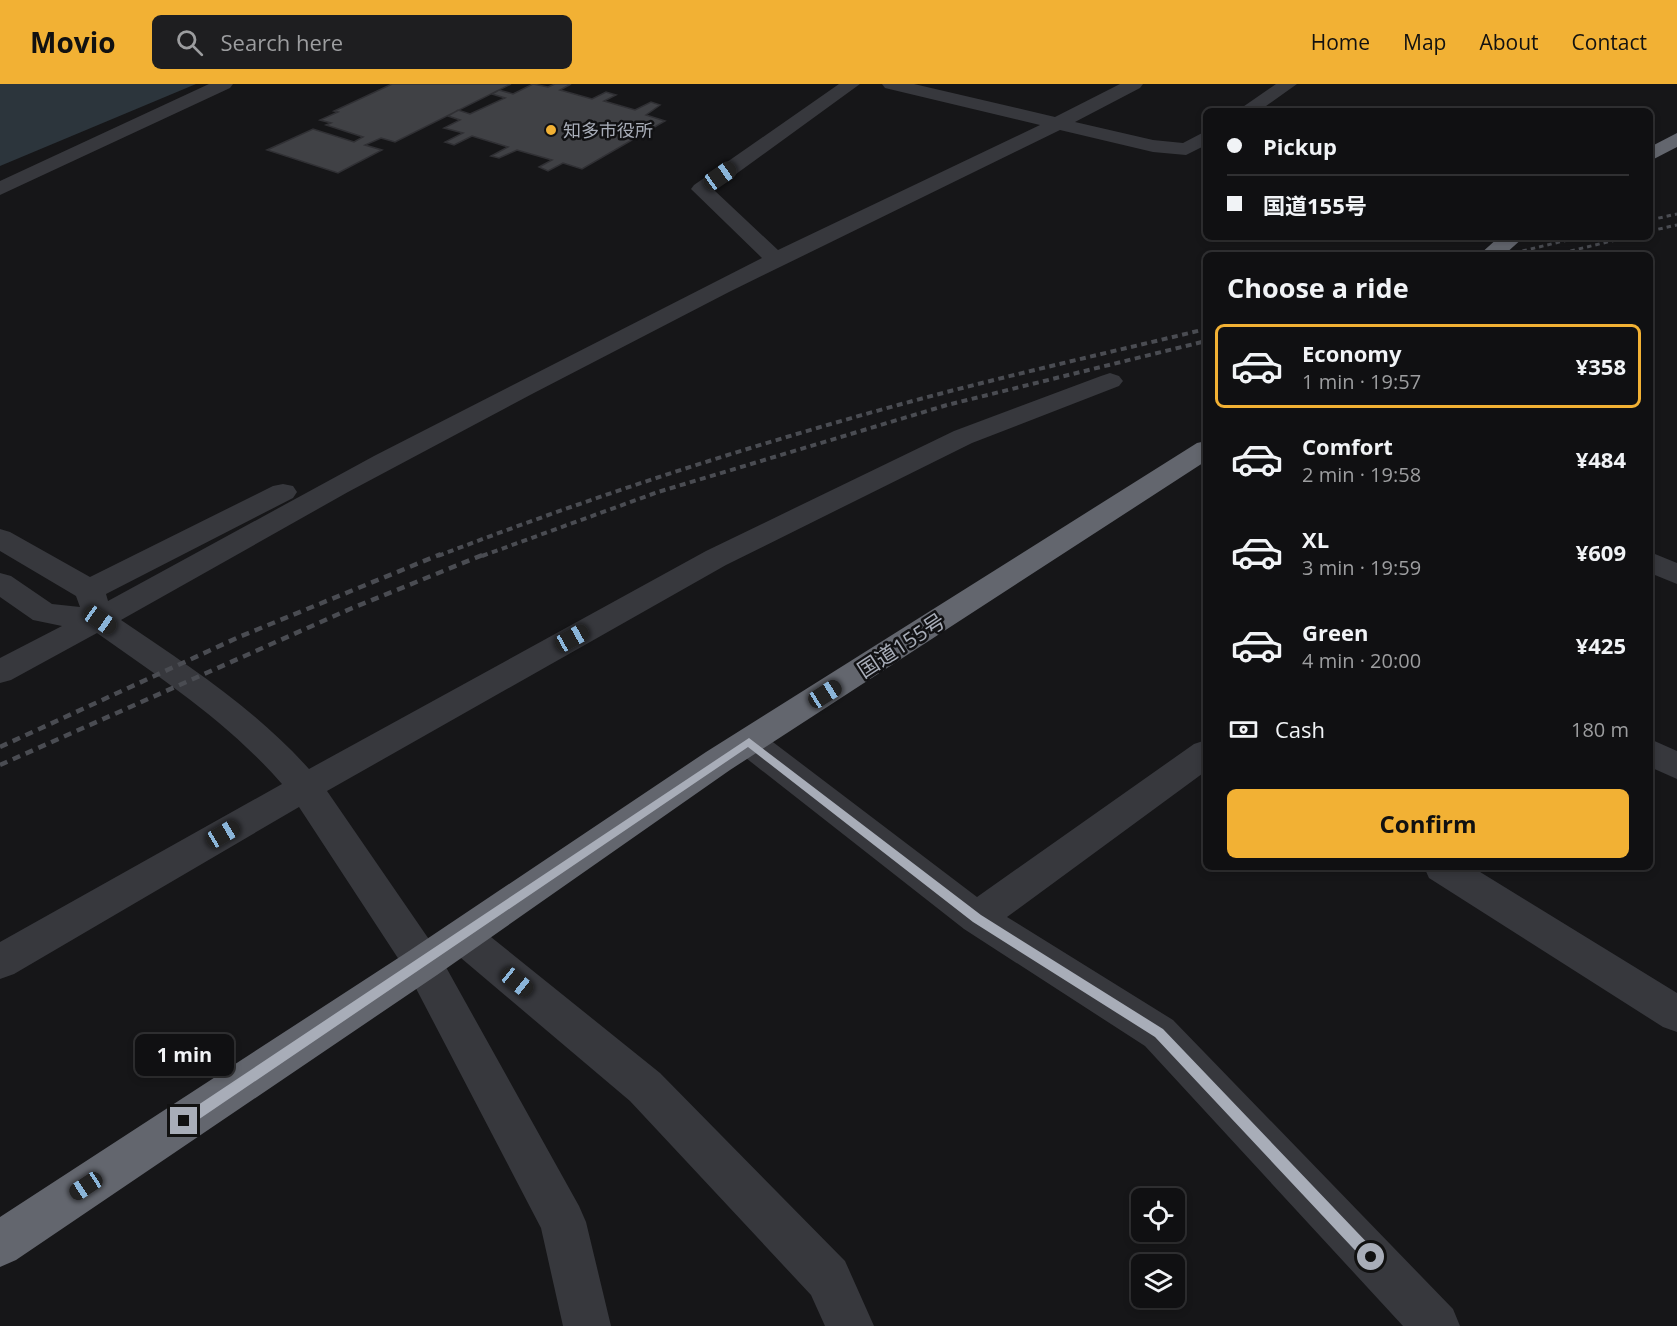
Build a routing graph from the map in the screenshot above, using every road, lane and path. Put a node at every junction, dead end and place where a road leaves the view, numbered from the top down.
1 (224, 84) edge
2 (851, 84) edge
3 (891, 84) edge
4 (1102, 84) edge
5 (1134, 84) edge
6 (1288, 84) edge
7 (1251, 108) edge
8 (1032, 118) junction
9 (1057, 124) junction
10 (1203, 139) edge
11 (1677, 139) edge
12 (1653, 152) edge
13 (0, 189) edge
14 (1509, 240) edge
15 (1494, 252) edge
16 (770, 254) junction
17 (1110, 381) dead end
18 (1203, 451) edge
19 (0, 538) edge
20 (1653, 563) edge
21 (1677, 574) edge
22 (0, 584) edge
23 (95, 605) junction
24 (0, 672) edge
25 (749, 742) junction
26 (1653, 754) edge
27 (1203, 755) edge
28 (1677, 766) edge
29 (304, 787) junction
30 (1447, 870) edge
31 (977, 918) junction
32 (462, 936) junction
33 (0, 962) edge
34 (423, 963) junction
35 (1677, 1014) edge
36 (0, 1244) edge
37 (587, 1326) edge
38 (850, 1326) edge
39 (1436, 1326) edge

1 - 13 street
2 - 16 street
3 - 8 street
4 - 8 street
5 - 9 street
6 - 7 street
8 - 9 street
8 - 16 street
9 - 10 street
9 - 16 street
11 - 12 highway
14 - 15 highway
16 - 23 street
16 - 23 street
17 - 29 street
18 - 25 highway, 国道155号
19 - 23 street
20 - 21 street
22 - 23 street
23 - 24 street
23 - 29 street
25 - 31 street
25 - 32 highway, 国道155号
26 - 28 street
27 - 31 street
29 - 33 street
29 - 34 street
30 - 35 street
31 - 39 street
32 - 34 highway, 国道155号
32 - 38 street
34 - 36 highway, 国道155号
34 - 37 street

